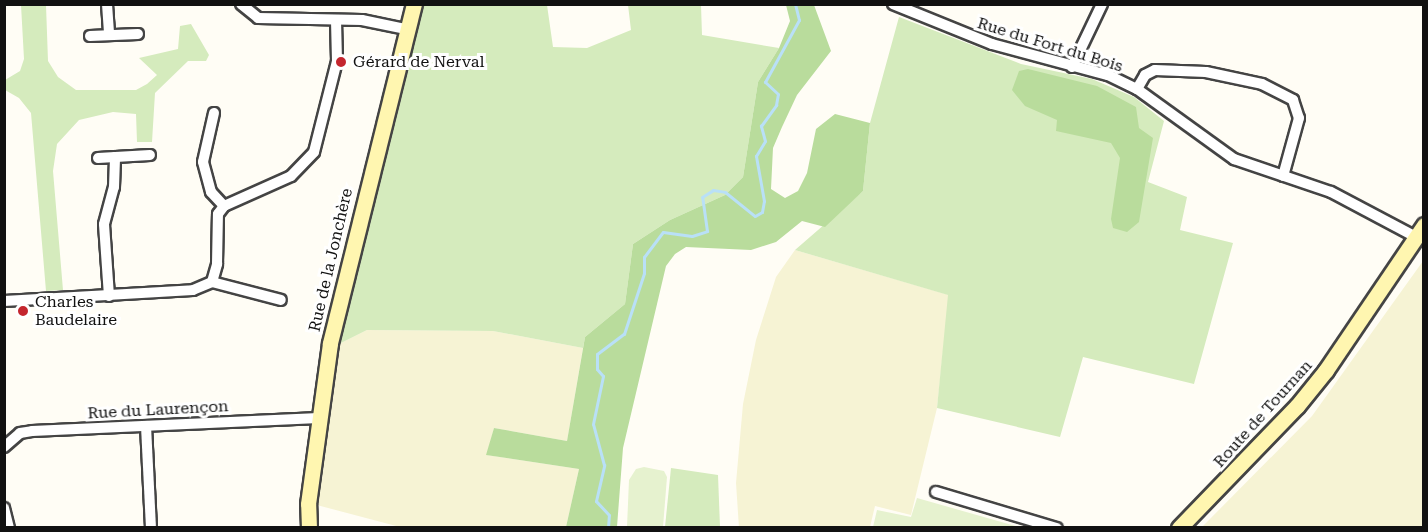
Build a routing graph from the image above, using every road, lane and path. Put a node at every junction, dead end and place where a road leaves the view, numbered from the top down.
1 (107, 4) edge
2 (241, 4) edge
3 (414, 4) edge
4 (893, 4) edge
5 (1101, 4) edge
6 (336, 20) junction
7 (406, 29) junction
8 (138, 34) dead end
9 (109, 35) junction
10 (90, 36) dead end
11 (1072, 66) junction
12 (1137, 89) junction
13 (214, 113) dead end
14 (150, 155) dead end
15 (115, 157) junction
16 (98, 158) dead end
17 (1283, 176) junction
18 (224, 206) junction
19 (1420, 231) edge
20 (212, 282) junction
21 (109, 296) junction
22 (280, 300) dead end
23 (4, 301) edge
24 (319, 418) junction
25 (146, 426) junction
26 (4, 447) edge
27 (936, 492) dead end
28 (4, 508) edge
29 (9, 528) edge
30 (151, 528) edge
31 (309, 528) edge
32 (1057, 528) edge
33 (1179, 528) edge

1 - 9 street
2 - 6 street
3 - 7 street, Rue de la Jonchère
4 - 11 street, Rue du Fort du Bois
5 - 11 street
6 - 7 street
6 - 18 street
7 - 24 street, Rue de la Jonchère
8 - 9 street
9 - 10 street
11 - 12 street, Rue du Fort du Bois
12 - 17 street, Rue du Fort du Bois
12 - 17 street
13 - 18 street
14 - 15 street
15 - 16 street
15 - 21 street
17 - 19 street, Rue du Fort du Bois
18 - 20 street
19 - 33 street, Route de Tournan
20 - 21 street
20 - 22 street
21 - 23 street
24 - 25 street, Rue du Laurençon
24 - 31 street, Rue de la Jonchère
25 - 26 street, Rue du Laurençon
25 - 30 street
27 - 32 street
28 - 29 street

